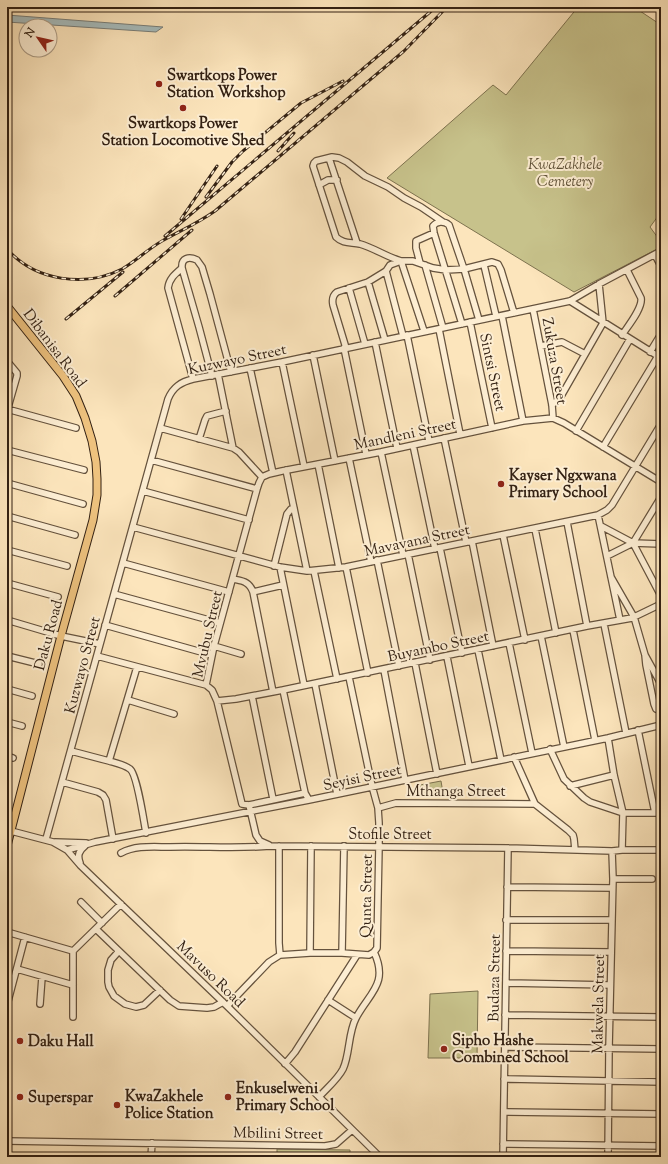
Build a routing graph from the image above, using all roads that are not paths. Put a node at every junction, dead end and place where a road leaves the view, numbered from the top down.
1 (329, 158) junction
2 (337, 180) junction
3 (319, 185) junction
4 (443, 222) junction
5 (434, 233) junction
6 (357, 243) junction
7 (661, 251) edge
8 (655, 255) junction
9 (402, 262) junction
10 (422, 264) junction
11 (484, 265) junction
12 (661, 266) edge
13 (182, 268) junction
14 (464, 269) junction
15 (446, 270) junction
16 (627, 270) junction
17 (386, 271) junction
18 (368, 282) junction
19 (599, 284) junction
20 (349, 288) junction
21 (570, 302) junction
22 (7, 306) edge
23 (533, 309) junction
24 (514, 313) junction
25 (499, 316) junction
26 (479, 320) junction
27 (470, 322) junction
28 (603, 323) junction
29 (462, 324) junction
30 (441, 328) junction
31 (424, 332) junction
32 (661, 334) edge
33 (622, 335) junction
34 (405, 336) junction
35 (630, 339) junction
36 (385, 340) junction
37 (375, 342) junction
38 (365, 344) junction
39 (541, 346) junction
40 (345, 348) junction
41 (650, 352) junction
42 (585, 354) junction
43 (313, 355) junction
44 (660, 357) edge
45 (7, 361) edge
46 (282, 362) junction
47 (250, 368) junction
48 (232, 372) junction
49 (218, 374) junction
50 (212, 376) junction
51 (193, 379) junction
52 (552, 405) junction
53 (7, 410) edge
54 (226, 411) junction
55 (553, 418) junction
56 (523, 421) junction
57 (661, 424) edge
58 (76, 428) dead end
59 (160, 428) junction
60 (492, 428) junction
61 (89, 430) joint
62 (576, 430) junction
63 (460, 434) junction
64 (444, 438) junction
65 (198, 439) junction
66 (429, 441) junction
67 (413, 445) junction
68 (603, 447) junction
69 (233, 448) junction
70 (397, 448) junction
71 (7, 450) edge
72 (381, 452) junction
73 (366, 454) junction
74 (349, 458) junction
75 (151, 460) junction
76 (335, 461) junction
77 (318, 464) junction
78 (304, 466) junction
79 (636, 466) junction
80 (84, 470) dead end
81 (286, 470) junction
82 (273, 473) junction
83 (262, 477) junction
84 (661, 482) edge
85 (7, 483) edge
86 (257, 489) junction
87 (143, 491) junction
88 (661, 497) edge
89 (83, 504) dead end
90 (294, 508) junction
91 (7, 516) edge
92 (598, 516) junction
93 (249, 520) junction
94 (567, 522) junction
95 (601, 526) junction
96 (133, 527) junction
97 (535, 528) junction
98 (75, 535) dead end
99 (503, 535) junction
100 (472, 541) junction
101 (466, 542) junction
102 (633, 542) junction
103 (661, 544) edge
104 (437, 549) junction
105 (7, 550) edge
106 (406, 555) junction
107 (239, 556) junction
108 (607, 556) junction
109 (374, 561) junction
110 (123, 563) junction
111 (67, 566) dead end
112 (277, 567) junction
113 (342, 568) junction
114 (307, 571) junction
115 (314, 571) junction
116 (611, 577) junction
117 (233, 579) junction
118 (7, 583) edge
119 (283, 585) junction
120 (229, 592) junction
121 (253, 592) junction
122 (114, 594) junction
123 (661, 596) edge
124 (58, 597) dead end
125 (660, 607) edge
126 (634, 618) junction
127 (7, 620) edge
128 (620, 620) junction
129 (220, 623) junction
130 (604, 624) junction
131 (105, 625) junction
132 (587, 626) junction
133 (573, 630) junction
134 (556, 633) junction
135 (61, 636) junction
136 (541, 636) junction
137 (525, 640) junction
138 (509, 643) junction
139 (100, 644) junction
140 (214, 646) junction
141 (493, 646) junction
142 (478, 650) junction
143 (462, 653) junction
144 (241, 654) dead end
145 (212, 655) junction
146 (645, 655) junction
147 (7, 656) edge
148 (97, 656) junction
149 (447, 657) junction
150 (430, 660) junction
151 (415, 663) junction
152 (39, 664) dead end
153 (399, 666) junction
154 (137, 667) junction
155 (384, 670) junction
156 (368, 672) junction
157 (349, 677) junction
158 (337, 679) junction
159 (315, 684) junction
160 (661, 684) edge
161 (206, 685) junction
162 (304, 685) junction
163 (7, 689) edge
164 (283, 690) junction
165 (273, 692) junction
166 (32, 696) dead end
167 (252, 696) junction
168 (128, 700) junction
169 (217, 701) junction
170 (661, 711) edge
171 (174, 714) dead end
172 (7, 722) edge
173 (661, 725) edge
174 (22, 726) dead end
175 (638, 730) junction
176 (626, 733) junction
177 (608, 738) junction
178 (595, 740) junction
179 (564, 746) junction
180 (550, 749) junction
181 (71, 751) junction
182 (532, 753) junction
183 (7, 756) edge
184 (514, 757) junction
185 (14, 758) dead end
186 (501, 760) junction
187 (109, 761) junction
188 (469, 766) junction
189 (438, 774) junction
190 (614, 775) junction
191 (405, 780) junction
192 (62, 782) junction
193 (372, 786) junction
194 (570, 786) junction
195 (305, 793) junction
196 (338, 794) junction
197 (273, 799) junction
198 (308, 800) junction
199 (535, 804) junction
200 (249, 805) junction
201 (378, 808) junction
202 (251, 812) junction
203 (658, 812) edge
204 (624, 813) junction
205 (11, 831) junction
206 (146, 833) junction
207 (46, 839) junction
208 (113, 839) junction
209 (53, 842) junction
210 (95, 842) junction
211 (86, 845) junction
212 (7, 846) edge
213 (270, 846) junction
214 (279, 846) junction
215 (311, 846) junction
216 (344, 846) junction
217 (379, 846) junction
218 (508, 848) junction
219 (67, 850) junction
220 (575, 850) junction
221 (622, 850) junction
222 (661, 850) edge
223 (612, 851) junction
224 (121, 853) dead end
225 (80, 865) junction
226 (613, 879) junction
227 (652, 879) dead end
228 (507, 887) junction
229 (612, 888) junction
230 (82, 902) dead end
231 (121, 904) junction
232 (506, 920) junction
233 (612, 920) junction
234 (102, 923) junction
235 (96, 929) junction
236 (7, 932) edge
237 (25, 936) junction
238 (375, 950) junction
239 (73, 951) junction
240 (119, 951) junction
241 (506, 951) junction
242 (611, 952) junction
243 (310, 953) junction
244 (342, 953) junction
245 (280, 955) junction
246 (357, 955) junction
247 (17, 970) junction
248 (42, 977) junction
249 (506, 983) junction
250 (73, 985) junction
251 (610, 985) junction
252 (160, 990) junction
253 (328, 1000) junction
254 (40, 1004) dead end
255 (225, 1004) junction
256 (7, 1005) edge
257 (505, 1015) junction
258 (73, 1017) dead end
259 (610, 1017) junction
260 (661, 1017) edge
261 (356, 1018) junction
262 (505, 1047) junction
263 (609, 1048) junction
264 (661, 1049) edge
265 (285, 1064) junction
266 (504, 1079) junction
267 (608, 1080) junction
268 (661, 1082) edge
269 (319, 1097) junction
270 (504, 1112) junction
271 (609, 1113) junction
272 (661, 1114) edge
273 (352, 1130) junction
274 (7, 1141) edge
275 (152, 1143) junction
276 (503, 1144) junction
277 (608, 1145) junction
278 (661, 1146) edge
279 (151, 1157) edge
280 (380, 1157) edge
281 (503, 1157) edge
282 (608, 1157) edge

1 - 2 street
1 - 3 street
1 - 4 street
2 - 3 street
2 - 6 street
3 - 6 street
4 - 5 street
4 - 14 street
5 - 10 street
5 - 15 street
6 - 9 street
7 - 8 street, Kuzwayo Street
8 - 12 street
8 - 16 street, Kuzwayo Street
9 - 10 street
9 - 17 street
9 - 31 street
10 - 15 street
10 - 30 street
11 - 14 street
11 - 24 street
11 - 25 street
13 - 48 street
13 - 50 street
13 - 51 street
14 - 15 street
14 - 26 street
15 - 29 street
16 - 19 street, Kuzwayo Street
16 - 33 street
17 - 18 street
17 - 34 street
18 - 20 street
18 - 36 street
19 - 21 street, Kuzwayo Street
19 - 28 street
20 - 38 street
20 - 40 street
21 - 23 street, Kuzwayo Street
21 - 28 street
22 - 61 main road, Dibanisa Road
23 - 24 street, Kuzwayo Street
23 - 39 street, Zukuza Street
24 - 25 street, Kuzwayo Street
25 - 26 street, Kuzwayo Street
25 - 56 street
26 - 27 street, Kuzwayo Street
27 - 29 street, Kuzwayo Street
27 - 60 street, Sintsi Street
28 - 33 street
28 - 42 street
29 - 30 street, Kuzwayo Street
30 - 31 street, Kuzwayo Street
30 - 63 street
31 - 34 street, Kuzwayo Street
32 - 41 street
33 - 35 street
34 - 36 street, Kuzwayo Street
34 - 66 street
35 - 41 street
35 - 62 street
36 - 37 street, Kuzwayo Street
37 - 38 street, Kuzwayo Street
37 - 70 street
38 - 40 street, Kuzwayo Street
39 - 42 street
39 - 52 street, Zukuza Street
40 - 43 street, Kuzwayo Street
40 - 73 street
41 - 44 street
42 - 52 street
43 - 46 street, Kuzwayo Street
43 - 76 street
44 - 68 street
45 - 53 street
46 - 47 street, Kuzwayo Street
46 - 78 street
47 - 48 street, Kuzwayo Street
47 - 82 street
48 - 49 street, Kuzwayo Street
49 - 50 street, Kuzwayo Street
49 - 54 street
50 - 51 street, Kuzwayo Street
51 - 59 street, Kuzwayo Street
52 - 55 street, Zukuza Street
53 - 58 street
54 - 65 street
54 - 69 street
55 - 56 street, Mandleni Street
55 - 62 street
56 - 60 street, Mandleni Street
57 - 79 street
59 - 65 street
59 - 75 street, Kuzwayo Street
60 - 63 street, Mandleni Street
61 - 135 main road, Daku Road
62 - 68 street
63 - 64 street, Mandleni Street
64 - 66 street, Mandleni Street
64 - 101 street
65 - 69 street
66 - 67 street, Mandleni Street
67 - 70 street, Mandleni Street
67 - 104 street
68 - 79 street
69 - 83 street
70 - 72 street, Mandleni Street
71 - 80 street
72 - 73 street, Mandleni Street
72 - 106 street
73 - 74 street, Mandleni Street
74 - 76 street, Mandleni Street
74 - 109 street
75 - 86 street
75 - 87 street, Kuzwayo Street
76 - 77 street, Mandleni Street
77 - 78 street, Mandleni Street
77 - 113 street
78 - 81 street, Mandleni Street
79 - 84 street
79 - 92 street
81 - 82 street, Mandleni Street
81 - 90 street
82 - 83 street, Mandleni Street
83 - 86 street, Mvubu Street
85 - 89 street
86 - 93 street, Mvubu Street
87 - 93 street
87 - 96 street, Kuzwayo Street
88 - 102 street
90 - 112 street
90 - 114 street
91 - 98 street
92 - 94 street, Mavavana Street
92 - 95 street
93 - 107 street, Mvubu Street
94 - 97 street, Mavavana Street
94 - 132 street
95 - 102 street
95 - 108 street
96 - 107 street, Mavavana Street
96 - 110 street, Kuzwayo Street
97 - 99 street, Mavavana Street
97 - 134 street
99 - 100 street, Mavavana Street
99 - 137 street
100 - 101 street, Mavavana Street
100 - 141 street
101 - 104 street, Mavavana Street
102 - 103 street
102 - 108 street
102 - 123 street
104 - 106 street, Mavavana Street
104 - 143 street
105 - 111 street
106 - 109 street, Mavavana Street
106 - 150 street
107 - 112 street, Mavavana Street
107 - 117 street, Mvubu Street
108 - 116 street
109 - 113 street, Mavavana Street
109 - 153 street
110 - 120 street
110 - 122 street, Kuzwayo Street
112 - 114 street, Mavavana Street
112 - 119 street
113 - 115 street, Mavavana Street
113 - 156 street
114 - 115 street, Mavavana Street
115 - 158 street
116 - 126 street
116 - 128 street
117 - 120 street, Mvubu Street
117 - 121 street
118 - 124 street
119 - 121 street
119 - 162 street
120 - 129 street, Mvubu Street
121 - 165 street
122 - 129 street
122 - 131 street, Kuzwayo Street
125 - 126 street, Buyambo Street
126 - 128 street, Buyambo Street
126 - 146 street
127 - 135 street
128 - 130 street, Buyambo Street
129 - 140 street, Mvubu Street
130 - 132 street, Buyambo Street
130 - 176 street
131 - 139 street, Kuzwayo Street
131 - 145 street
132 - 133 street, Buyambo Street
133 - 134 street, Buyambo Street
133 - 178 street
134 - 136 street, Buyambo Street
135 - 139 street
135 - 205 main road, Daku Road
136 - 137 street, Buyambo Street
136 - 179 street
137 - 138 street, Buyambo Street
138 - 141 street, Buyambo Street
138 - 182 street
139 - 148 street, Kuzwayo Street
140 - 144 street
140 - 145 street, Mvubu Street
141 - 142 street, Buyambo Street
142 - 143 street, Buyambo Street
142 - 186 street
143 - 149 street, Buyambo Street
145 - 161 street, Mvubu Street
146 - 160 street
146 - 170 street
147 - 152 street
148 - 154 street
148 - 181 street, Kuzwayo Street
149 - 150 street, Buyambo Street
149 - 188 street
150 - 151 street, Buyambo Street
151 - 153 street, Buyambo Street
151 - 189 street
153 - 155 street, Buyambo Street
154 - 161 street
154 - 168 street
155 - 156 street, Buyambo Street
155 - 191 street
156 - 157 street, Buyambo Street
157 - 158 street, Buyambo Street
157 - 193 street, Qunta Street
158 - 159 street, Buyambo Street
159 - 162 street, Buyambo Street
159 - 196 street
161 - 169 street, Mvubu Street
162 - 164 street, Buyambo Street
163 - 166 street
164 - 165 street, Buyambo Street
164 - 195 street
165 - 167 street, Buyambo Street
167 - 169 street, Buyambo Street
167 - 197 street
168 - 171 street
168 - 187 street
169 - 200 street, Mvubu Street
172 - 174 street
173 - 175 street, Seyisi Street
175 - 176 street, Seyisi Street
175 - 203 street
176 - 177 street, Seyisi Street
177 - 178 street, Seyisi Street
177 - 190 street
178 - 179 street, Seyisi Street
179 - 180 street, Seyisi Street
180 - 182 street, Seyisi Street
180 - 194 street
181 - 187 street
181 - 192 street, Kuzwayo Street
182 - 184 street, Seyisi Street
183 - 185 street
184 - 186 street, Seyisi Street
184 - 199 street
186 - 188 street, Seyisi Street
187 - 206 street
188 - 189 street, Seyisi Street
189 - 191 street, Seyisi Street
190 - 194 street
190 - 204 street
191 - 193 street, Seyisi Street
192 - 207 street, Kuzwayo Street
192 - 208 street
193 - 196 street, Seyisi Street
193 - 201 street, Qunta Street
194 - 204 street
195 - 197 street
195 - 198 street
196 - 198 street, Seyisi Street
197 - 200 street
198 - 202 street, Seyisi Street
199 - 201 street, Mthanga Street
199 - 220 street
200 - 202 street, Mvubu Street
201 - 217 street, Qunta Street
202 - 206 street, Seyisi Street
202 - 213 street, Mvubu Street
203 - 204 street
204 - 221 street
205 - 207 street, Mavuso Road
205 - 212 main road, Daku Road
206 - 208 street, Seyisi Street
207 - 209 street, Mavuso Road
208 - 210 street, Seyisi Street
209 - 210 street
209 - 219 street, Mavuso Road
210 - 211 street, Seyisi Street
211 - 219 street, Seyisi Street
211 - 225 street
213 - 214 street, Stofile Street
213 - 224 street, Stofile Street
214 - 215 street, Stofile Street
214 - 245 street
215 - 216 street, Stofile Street
215 - 243 street
216 - 217 street, Stofile Street
216 - 244 street
217 - 218 street, Stofile Street
217 - 238 street, Qunta Street
218 - 220 street, Stofile Street
218 - 228 street, Budaza Street
219 - 225 street, Mavuso Road
220 - 223 street, Stofile Street
221 - 222 street, Stofile Street
221 - 223 street, Stofile Street
223 - 226 street, Makwela Street
225 - 231 street, Mavuso Road
226 - 227 street
226 - 229 street, Makwela Street
228 - 229 street
228 - 232 street, Budaza Street
229 - 233 street, Makwela Street
230 - 234 street
231 - 234 street
231 - 255 street, Mavuso Road
232 - 233 street
232 - 241 street, Budaza Street
233 - 242 street, Makwela Street
234 - 235 street
235 - 239 street
235 - 240 street
236 - 237 street
237 - 239 street
237 - 247 street
238 - 246 street
238 - 261 street, Qunta Street
239 - 250 street
240 - 252 street
240 - 252 street
241 - 242 street
241 - 249 street, Budaza Street
242 - 251 street, Makwela Street
243 - 244 street
243 - 245 street
244 - 246 street
245 - 255 street
246 - 253 street
247 - 248 street
247 - 256 street
248 - 250 street
248 - 254 street
249 - 251 street
249 - 257 street, Budaza Street
250 - 258 street
251 - 259 street, Makwela Street
252 - 255 street
253 - 261 street
253 - 265 street
255 - 265 street, Mavuso Road
257 - 259 street
257 - 262 street, Budaza Street
259 - 260 street
259 - 263 street, Makwela Street
261 - 269 street, Qunta Street
262 - 263 street
262 - 266 street, Budaza Street
263 - 264 street
263 - 267 street, Makwela Street
265 - 269 street, Mavuso Road
266 - 267 street
266 - 270 street, Budaza Street
267 - 268 street
267 - 271 street, Makwela Street
269 - 273 street, Mavuso Road
270 - 271 street
270 - 276 street, Budaza Street
271 - 272 street
271 - 277 street, Makwela Street
273 - 275 street, Mbilini Street
273 - 280 street, Mavuso Road
274 - 275 street, Mbilini Street
275 - 279 street
276 - 277 street
276 - 281 street, Budaza Street
277 - 278 street
277 - 282 street, Makwela Street

